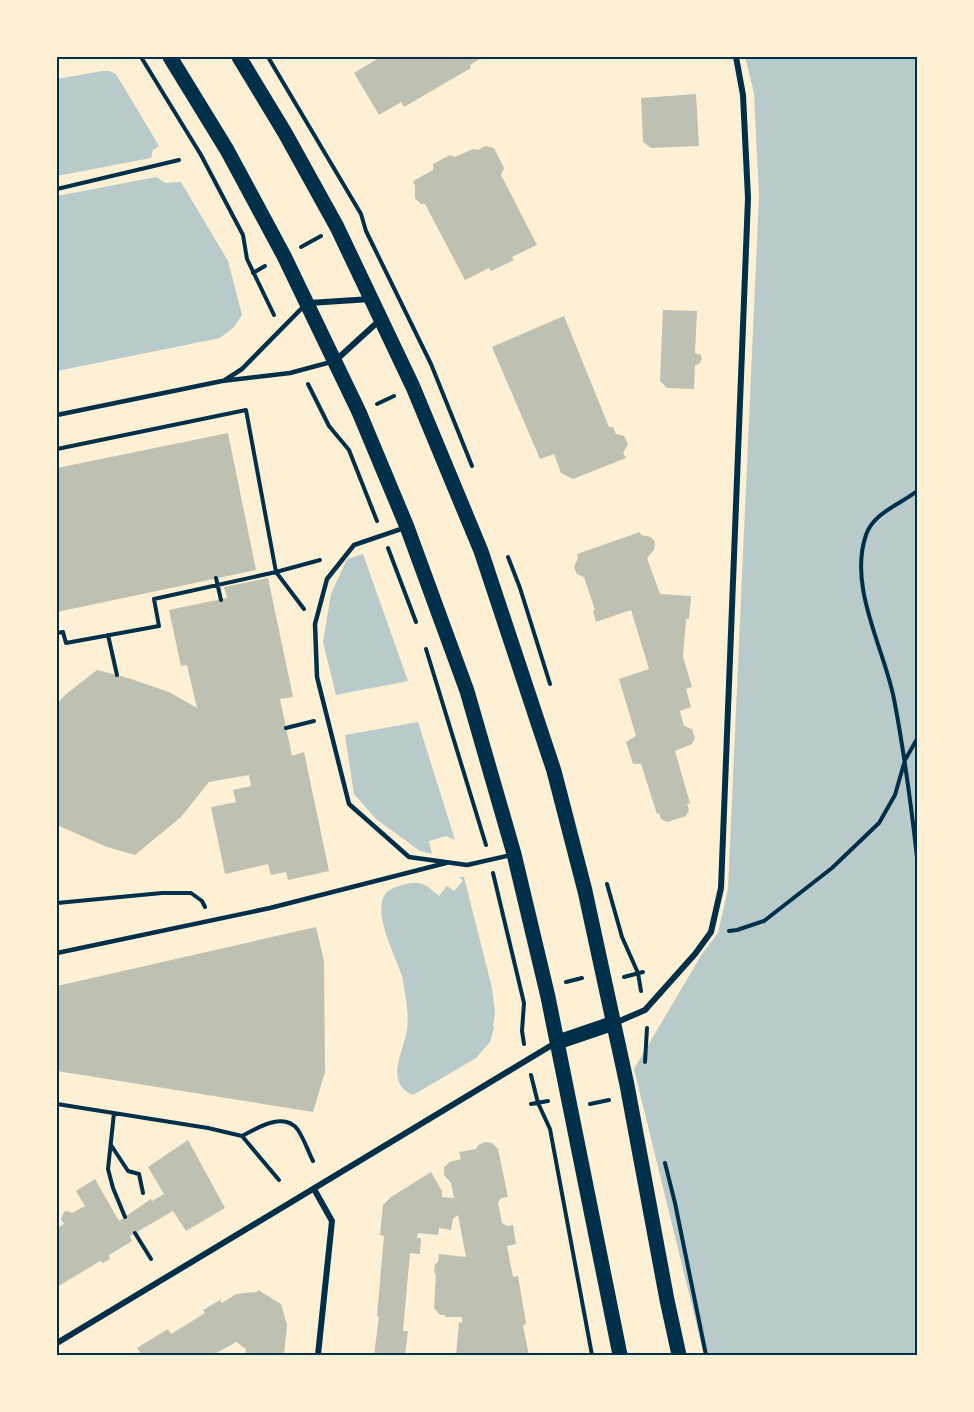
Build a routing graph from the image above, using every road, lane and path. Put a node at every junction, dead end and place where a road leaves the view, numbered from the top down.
1 (141, 57) edge
2 (170, 57) edge
3 (239, 57) edge
4 (268, 57) edge
5 (736, 57) edge
6 (179, 160) dead end
7 (57, 189) edge
8 (337, 227) junction
9 (284, 256) junction
10 (253, 273) junction
11 (371, 299) junction
12 (307, 303) junction
13 (381, 319) junction
14 (281, 328) junction
15 (335, 361) junction
16 (436, 377) dead end
17 (222, 381) junction
18 (413, 387) junction
19 (359, 412) junction
20 (57, 415) edge
21 (329, 426) dead end
22 (57, 449) edge
23 (917, 491) edge
24 (407, 527) junction
25 (354, 545) junction
26 (276, 572) junction
27 (216, 578) dead end
28 (217, 585) junction
29 (221, 600) dead end
30 (315, 624) junction
31 (57, 633) edge
32 (108, 635) junction
33 (117, 675) dead end
34 (328, 718) junction
35 (286, 728) dead end
36 (917, 739) edge
37 (905, 760) junction
38 (514, 854) junction
39 (917, 857) edge
40 (450, 862) junction
41 (57, 903) edge
42 (211, 921) junction
43 (711, 932) junction
44 (57, 954) edge
45 (634, 964) dead end
46 (627, 966) dead end
47 (643, 972) dead end
48 (600, 975) junction
49 (621, 977) dead end
50 (546, 987) junction
51 (522, 994) dead end
52 (645, 1010) junction
53 (614, 1023) junction
54 (558, 1042) junction
55 (645, 1072) dead end
56 (629, 1096) junction
57 (564, 1103) junction
58 (57, 1104) edge
59 (531, 1104) dead end
60 (917, 1108) edge
61 (114, 1113) junction
62 (543, 1113) dead end
63 (917, 1131) edge
64 (242, 1136) junction
65 (111, 1144) junction
66 (664, 1159) dead end
67 (313, 1161) dead end
68 (279, 1180) dead end
69 (314, 1189) junction
70 (143, 1193) dead end
71 (125, 1217) dead end
72 (135, 1233) dead end
73 (151, 1259) dead end
74 (57, 1343) edge
75 (318, 1355) edge
76 (620, 1355) edge
77 (679, 1355) edge
78 (706, 1355) edge

1 - 10 path
2 - 9 main road
3 - 8 main road
4 - 8 path
5 - 43 street
6 - 7 path
8 - 9 path
8 - 11 main road
9 - 10 path
9 - 12 main road
10 - 14 path
11 - 12 street
11 - 13 main road
12 - 14 lane
12 - 15 main road
13 - 15 street
13 - 18 main road
14 - 17 lane
15 - 17 lane
15 - 19 main road
16 - 18 path
17 - 20 lane
18 - 19 path
18 - 48 main road
19 - 21 path
19 - 24 main road
22 - 26 path
23 - 37 path
24 - 25 lane
24 - 38 main road
25 - 26 path
25 - 30 lane
26 - 28 path
26 - 30 path
27 - 28 path
28 - 29 path
28 - 32 path
30 - 34 lane
31 - 32 path
32 - 33 path
34 - 35 path
34 - 40 lane
36 - 37 path
37 - 39 path
37 - 43 path
38 - 40 lane
38 - 50 main road
40 - 42 lane
41 - 42 path
42 - 44 lane
43 - 52 street
45 - 46 path
47 - 49 path
48 - 50 path
48 - 53 main road
50 - 51 path
50 - 54 main road
52 - 53 street
52 - 55 path
53 - 54 main road
53 - 56 main road
54 - 57 main road
54 - 69 street
56 - 57 path
56 - 77 main road
57 - 59 path
57 - 62 path
57 - 76 main road
58 - 61 path
60 - 63 path
61 - 64 path
61 - 65 path
64 - 67 path
64 - 68 path
65 - 70 path
65 - 71 path
66 - 78 path
69 - 74 street
69 - 75 street
72 - 73 path

